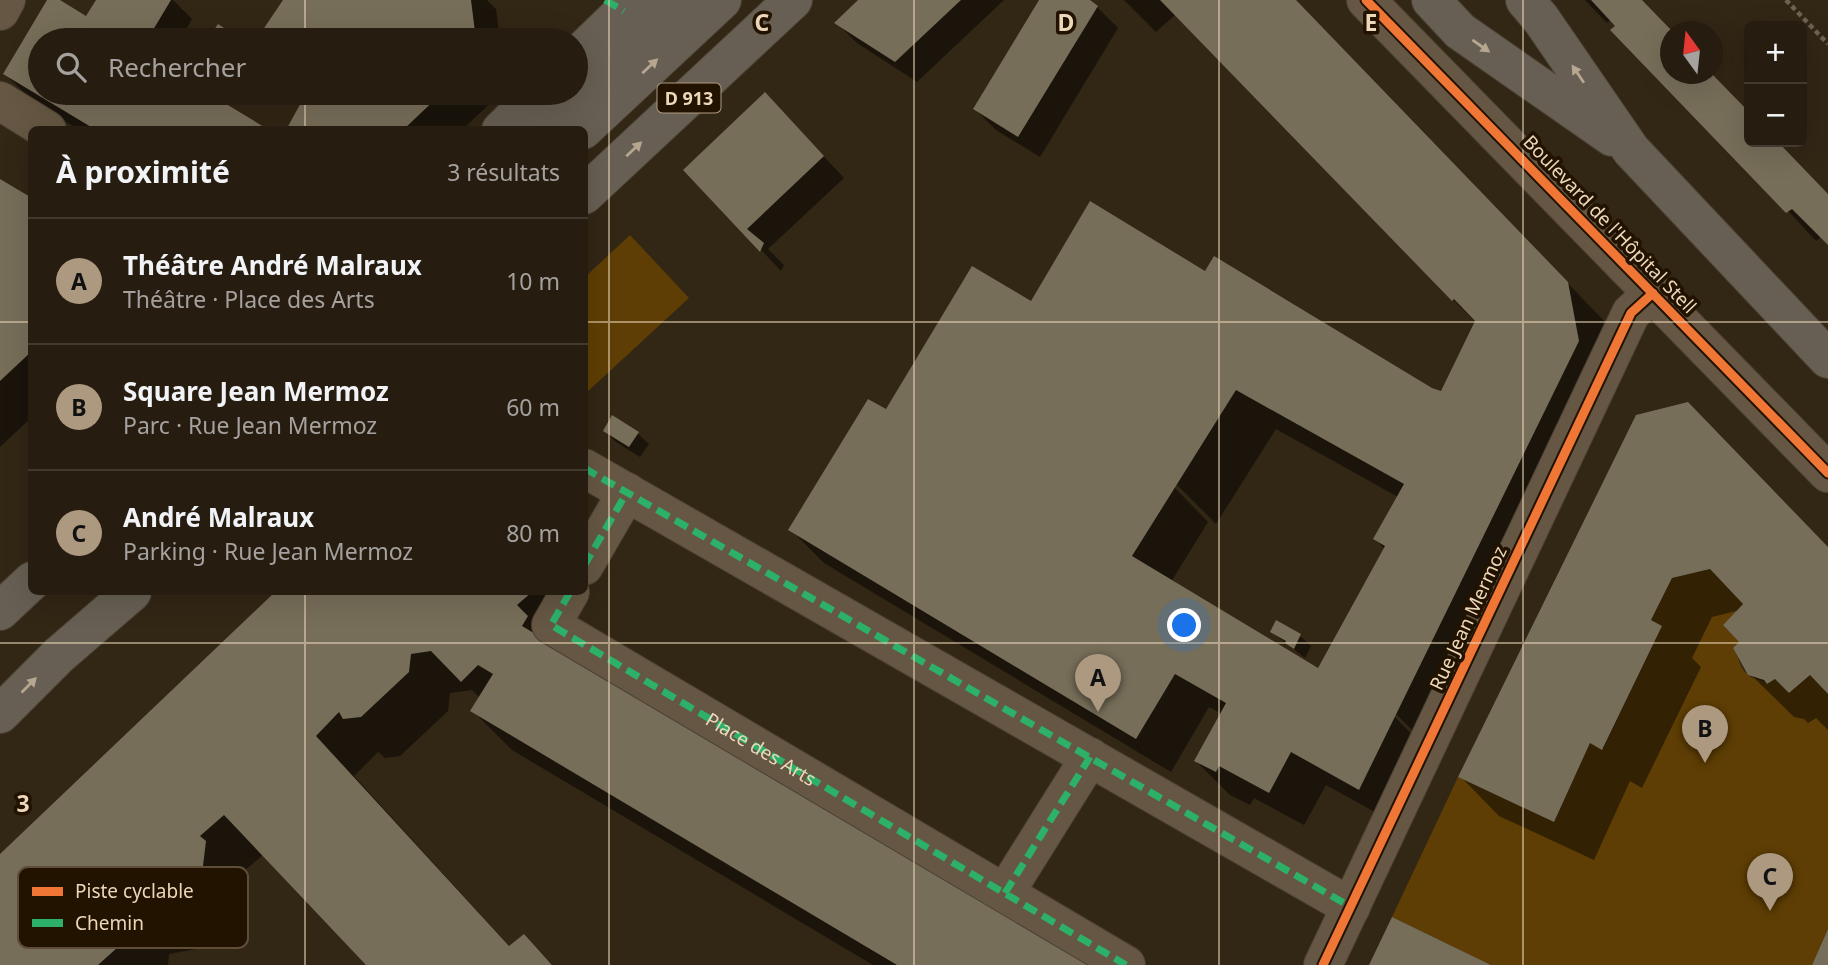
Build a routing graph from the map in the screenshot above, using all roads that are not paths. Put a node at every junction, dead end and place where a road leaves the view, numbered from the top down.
1 (6, 0) edge
2 (681, 0) edge
3 (722, 0) edge
4 (793, 0) edge
5 (1366, 0) edge
6 (1431, 0) edge
7 (1525, 0) edge
8 (621, 4) edge
9 (0, 11) edge
10 (588, 43) edge
11 (588, 87) edge
12 (0, 101) edge
13 (527, 105) edge
14 (569, 105) edge
15 (41, 126) edge
16 (505, 126) edge
17 (546, 126) edge
18 (587, 126) edge
19 (1630, 150) junction
20 (588, 191) edge
21 (1653, 293) junction
22 (1828, 359) edge
23 (588, 470) edge
24 (1828, 473) edge
25 (639, 499) junction
26 (588, 561) edge
27 (28, 585) edge
28 (105, 595) edge
29 (129, 595) edge
30 (568, 595) edge
31 (0, 611) edge
32 (59, 655) junction
33 (0, 714) edge
34 (1090, 757) junction
35 (1005, 893) junction
36 (1350, 907) junction
37 (1126, 965) edge
38 (1323, 965) edge

1 - 9 street
2 - 11 main road
18 -> 3 main road, D 913
20 -> 4 main road, D 913
5 - 21 street, Boulevard de l'Hôpital Stell
6 -> 19 main road
19 -> 7 main road
8 - 10 main road
12 - 15 street
13 - 16 main road
14 - 17 main road
19 - 22 main road
21 - 24 street, Boulevard de l'Hôpital Stell
21 - 36 street, Rue Jean Mermoz
23 - 25 street
25 - 26 street
25 - 34 street
27 - 31 main road
28 - 32 main road
29 - 32 main road
30 - 35 street, Place des Arts
33 -> 32 main road
34 - 35 street
34 - 36 street
35 - 37 street, Place des Arts
36 - 38 street, Rue Jean Mermoz

